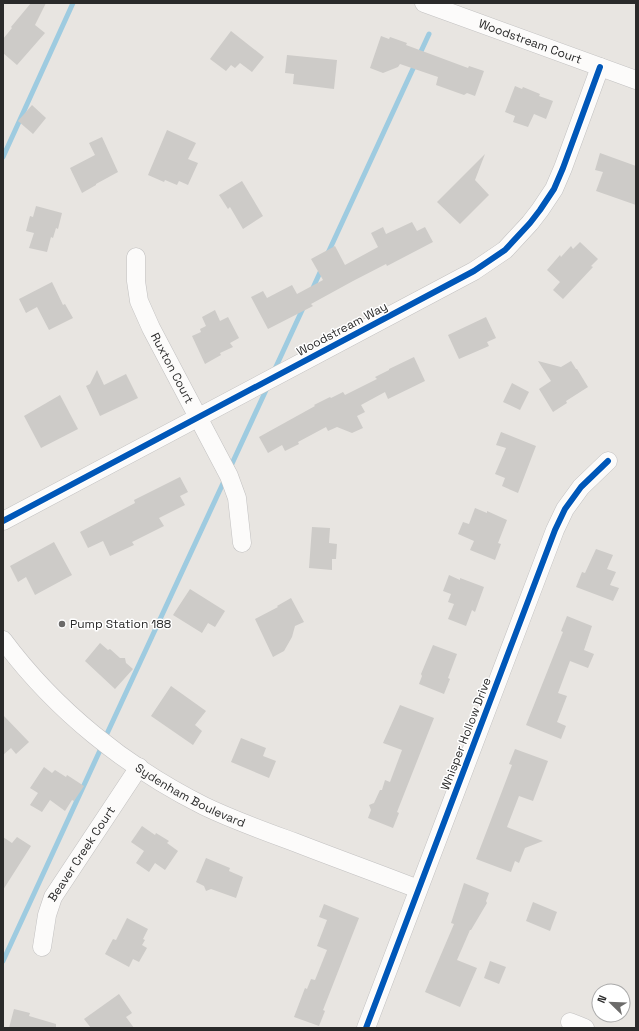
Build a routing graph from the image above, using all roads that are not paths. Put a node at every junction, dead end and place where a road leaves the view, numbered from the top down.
1 (424, 3) edge
2 (600, 67) junction
3 (636, 80) edge
4 (136, 257) dead end
5 (198, 418) junction
6 (608, 461) dead end
7 (3, 521) edge
8 (242, 543) dead end
9 (3, 640) edge
10 (139, 767) junction
11 (418, 889) junction
12 (42, 947) dead end
13 (366, 1028) edge

1 - 2 street, Woodstream Court
2 - 3 street, Woodstream Court
2 - 5 street, Woodstream Way
4 - 5 street, Ruxton Court
5 - 7 street, Woodstream Way
5 - 8 street, Ruxton Court
6 - 11 street, Whisper Hollow Drive
9 - 10 street, Sydenham Boulevard
10 - 11 street, Sydenham Boulevard
10 - 12 street, Beaver Creek Court
11 - 13 street, Whisper Hollow Drive

